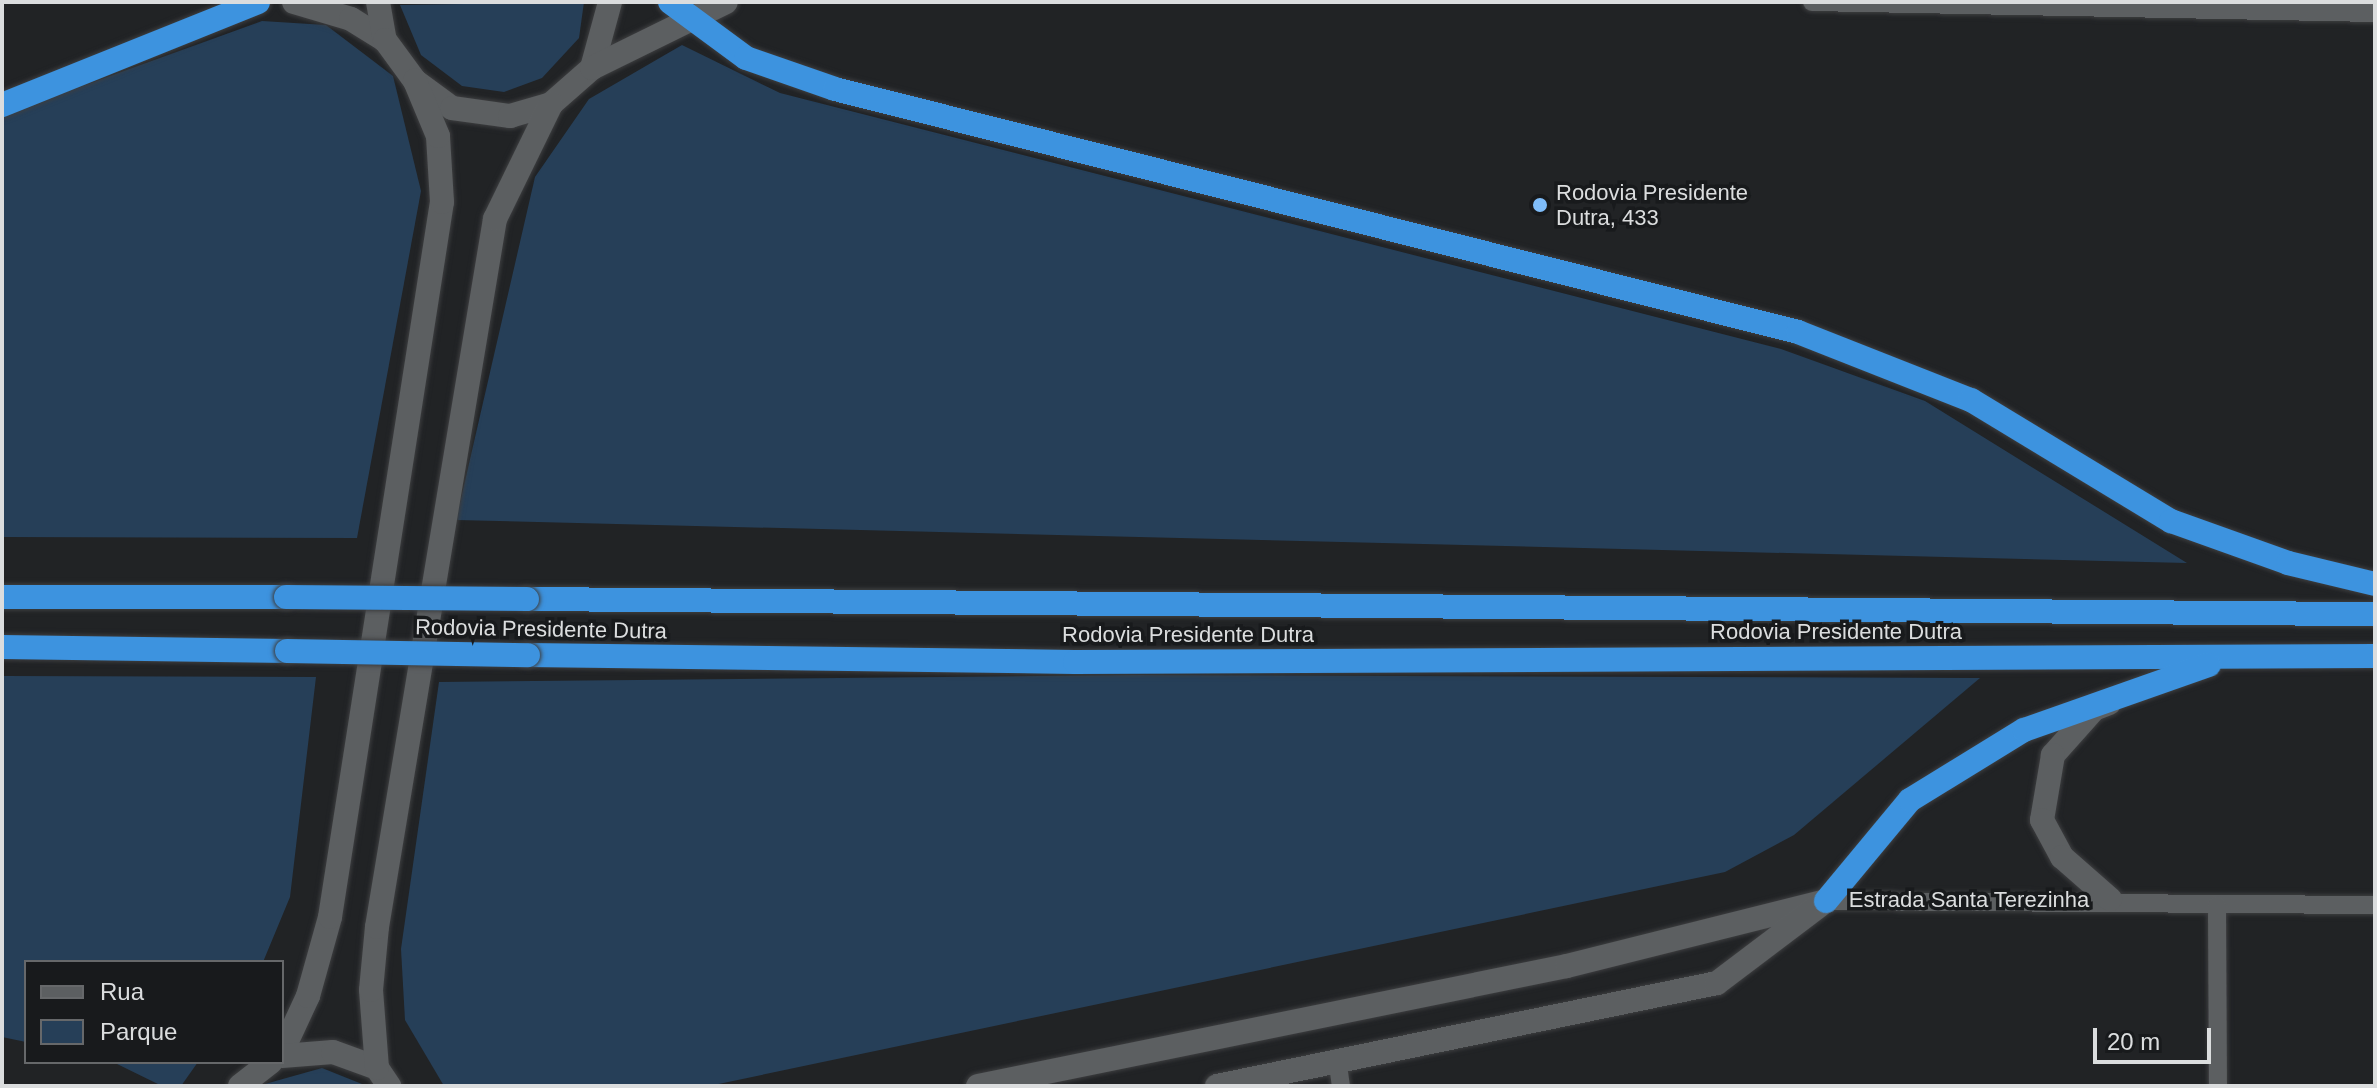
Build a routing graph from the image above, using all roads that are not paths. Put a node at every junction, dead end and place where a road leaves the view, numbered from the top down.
1 (258, 2) edge
2 (294, 2) edge
3 (378, 2) edge
4 (610, 2) edge
5 (670, 2) edge
6 (726, 2) edge
7 (1812, 2) edge
8 (2375, 13) edge
9 (691, 22) junction
10 (385, 40) junction
11 (592, 68) junction
12 (415, 81) junction
13 (551, 104) junction
14 (2, 105) edge
15 (2375, 584) edge
16 (2, 597) edge
17 (2375, 614) edge
18 (2, 647) edge
19 (2375, 658) edge
20 (2202, 666) junction
21 (2110, 899) junction
22 (1826, 901) junction
23 (2217, 905) junction
24 (2375, 905) edge
25 (284, 1050) edge
26 (284, 1054) edge
27 (1337, 1058) junction
28 (268, 1064) edge
29 (383, 1077) edge
30 (240, 1086) edge
31 (978, 1086) edge
32 (1217, 1086) edge
33 (1341, 1086) edge
34 (2218, 1086) edge

1 - 14 highway
2 - 10 street
3 - 10 street
4 - 11 street
5 - 9 highway
6 - 9 street
7 - 8 lane
9 - 11 street
9 - 15 highway
10 - 12 street
11 - 13 street
12 - 13 street
12 - 25 street
13 - 29 street
16 - 17 highway, Rodovia Presidente Dutra, bridge
18 - 19 highway, Rodovia Presidente Dutra, bridge
19 - 20 highway
20 - 21 street
20 - 22 highway
21 - 22 lane, Estrada Santa Terezinha
21 - 23 lane, Estrada Santa Terezinha
22 - 27 street, Estrada Santa Terezinha
22 - 31 street
23 - 24 lane, Estrada Santa Terezinha
23 - 34 lane
26 - 29 street
27 - 32 street, Estrada Santa Terezinha
27 - 33 lane
28 - 30 street

